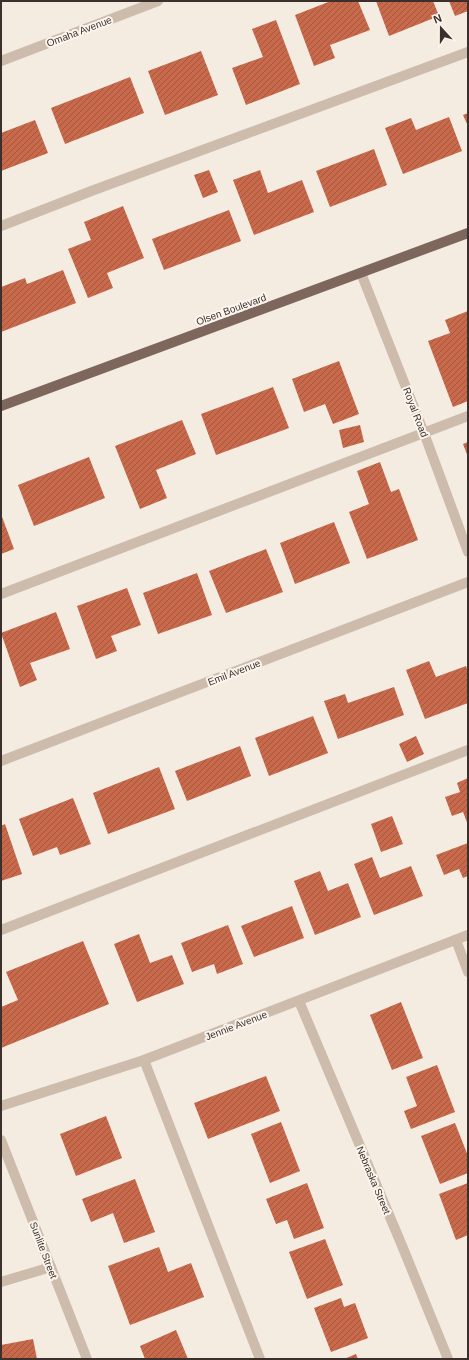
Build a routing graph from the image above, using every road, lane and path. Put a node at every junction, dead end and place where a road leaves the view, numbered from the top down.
1 (158, 1) edge
2 (468, 52) edge
3 (1, 61) edge
4 (1, 226) edge
5 (468, 233) edge
6 (361, 273) junction
7 (1, 406) edge
8 (468, 416) edge
9 (424, 433) junction
10 (468, 552) edge
11 (468, 582) edge
12 (1, 594) edge
13 (468, 750) edge
14 (1, 761) edge
15 (1, 930) edge
16 (468, 935) edge
17 (456, 940) junction
18 (468, 972) edge
19 (299, 1001) junction
20 (144, 1060) junction
21 (1, 1106) edge
22 (1, 1140) edge
23 (51, 1267) junction
24 (1, 1282) edge
25 (87, 1359) edge
26 (260, 1359) edge
27 (448, 1359) edge

1 - 3 street, Omaha Avenue
2 - 4 street
5 - 6 main road, Olsen Boulevard
6 - 7 main road, Olsen Boulevard
6 - 9 street, Royal Road
8 - 9 street
9 - 10 street, Royal Road
9 - 12 street
11 - 14 street, Emil Avenue
13 - 15 street
16 - 17 street, Jennie Avenue
17 - 18 street
17 - 19 street, Jennie Avenue
19 - 20 street, Jennie Avenue
19 - 27 street, Nebraska Street
20 - 21 street, Jennie Avenue
20 - 26 street
22 - 23 street, Sunlite Street
23 - 24 street
23 - 25 street, Sunlite Street

